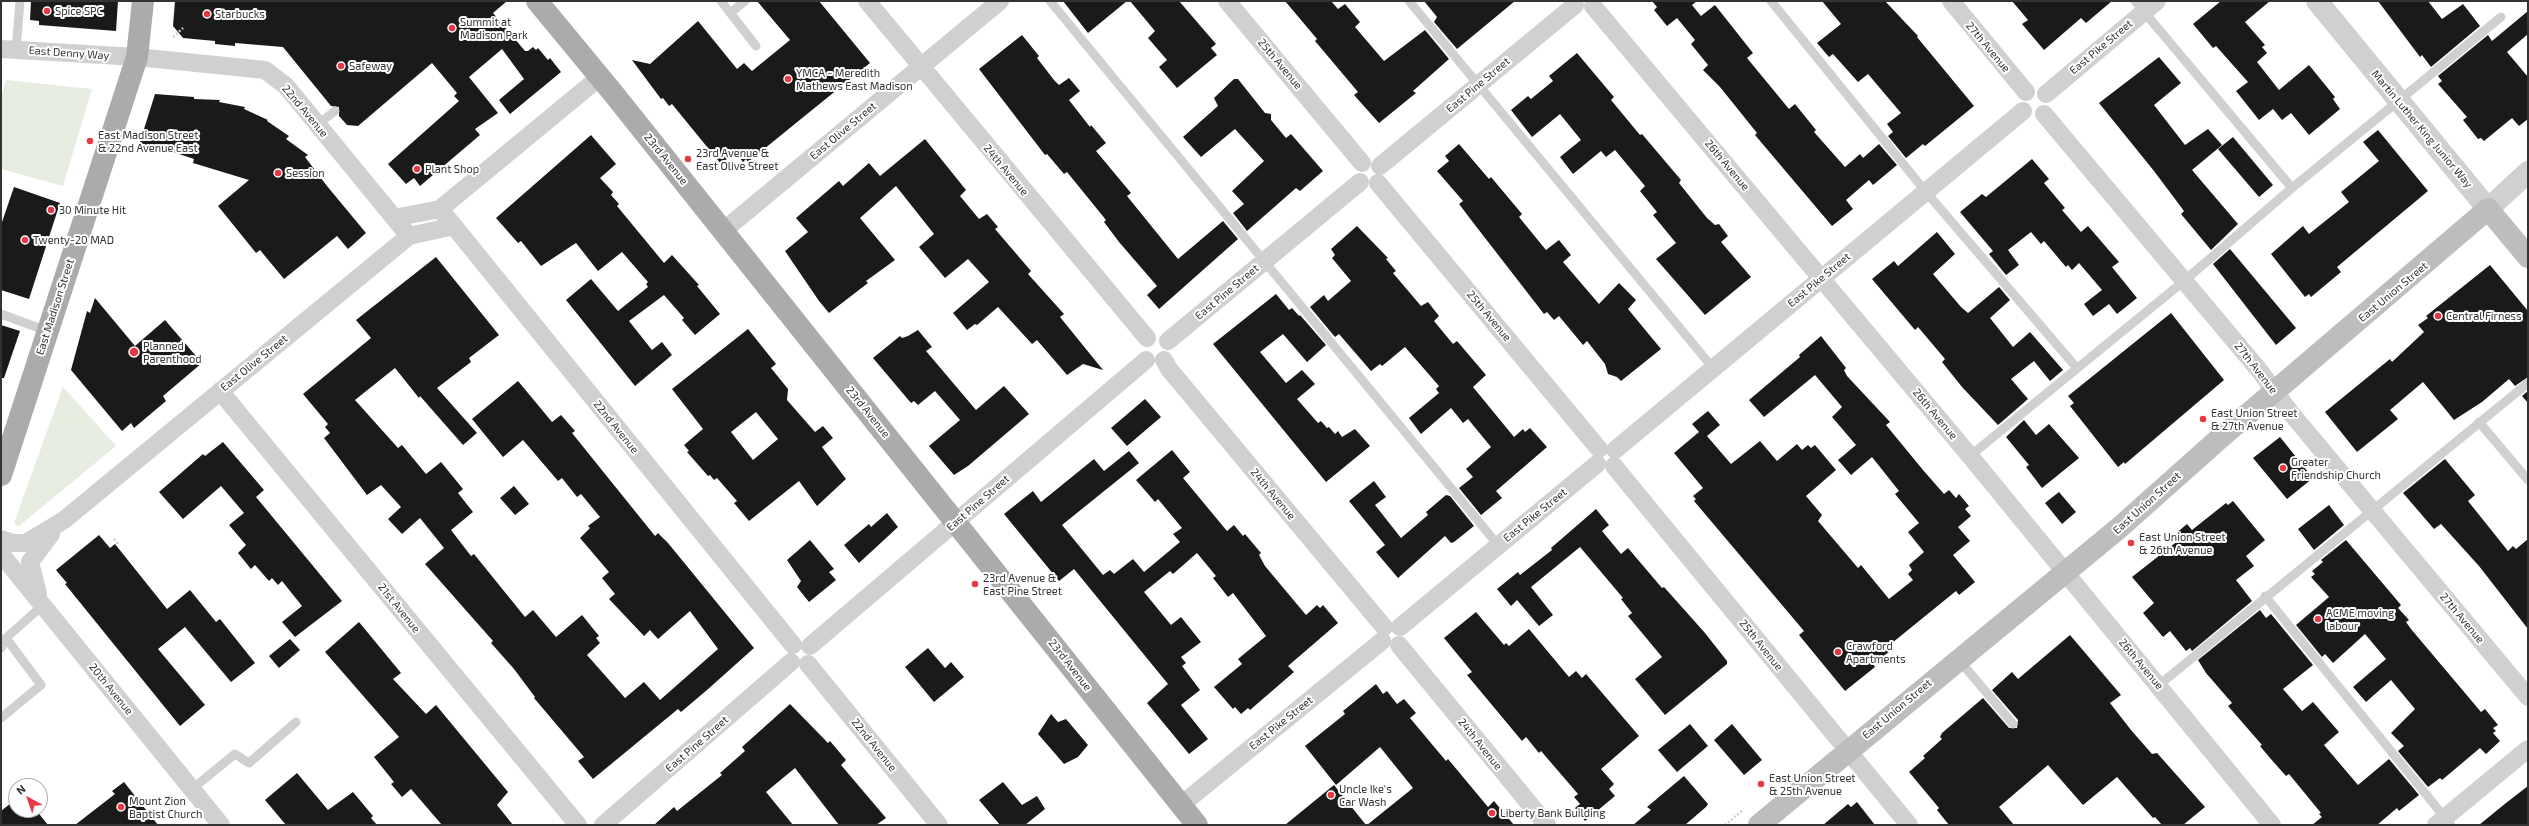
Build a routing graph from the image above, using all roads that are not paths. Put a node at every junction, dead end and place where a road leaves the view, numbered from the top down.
1 (20, 1) edge
2 (143, 1) edge
3 (537, 1) edge
4 (721, 1) edge
5 (745, 1) edge
6 (867, 1) edge
7 (1000, 1) edge
8 (1050, 1) edge
9 (1228, 1) edge
10 (1409, 1) edge
11 (1771, 1) edge
12 (1951, 1) edge
13 (2317, 1) edge
14 (1574, 3) edge
15 (1595, 4) edge
16 (2145, 5) edge
17 (730, 13) junction
18 (2501, 17) dead end
19 (756, 46) dead end
20 (8, 49) edge
21 (136, 57) junction
22 (920, 66) junction
23 (600, 77) junction
24 (1478, 85) junction
25 (2026, 92) junction
26 (2046, 94) junction
27 (2400, 102) junction
28 (335, 111) dead end
29 (2023, 111) junction
30 (2044, 114) junction
31 (317, 125) junction
32 (1362, 163) junction
33 (1380, 166) junction
34 (2528, 172) edge
35 (1360, 182) junction
36 (1378, 183) junction
37 (2292, 188) junction
38 (1926, 192) junction
39 (440, 209) junction
40 (2488, 209) junction
41 (394, 218) junction
42 (454, 226) junction
43 (723, 231) junction
44 (409, 236) junction
45 (2528, 257) edge
46 (1264, 262) junction
47 (1822, 278) junction
48 (2184, 280) junction
49 (1, 314) edge
50 (47, 331) junction
51 (1147, 338) junction
52 (1168, 341) junction
53 (1146, 360) junction
54 (1164, 360) junction
55 (2076, 367) junction
56 (1713, 368) junction
57 (2528, 383) edge
58 (220, 391) junction
59 (2275, 392) junction
60 (2479, 422) junction
61 (1970, 456) junction
62 (1606, 457) junction
63 (1, 475) edge
64 (2528, 480) edge
65 (2371, 510) junction
66 (64, 520) junction
67 (956, 522) junction
68 (1, 539) edge
69 (1498, 545) junction
70 (34, 555) junction
71 (3, 556) edge
72 (2064, 572) junction
73 (2265, 596) junction
74 (41, 602) junction
75 (1391, 635) junction
76 (6, 638) junction
77 (1, 648) edge
78 (801, 654) junction
79 (1958, 659) junction
80 (2159, 685) junction
81 (2528, 697) edge
82 (1, 718) edge
83 (296, 722) dead end
84 (2013, 724) dead end
85 (2528, 749) edge
86 (1848, 750) junction
87 (192, 789) junction
88 (1181, 805) junction
89 (2444, 823) edge
90 (221, 825) edge
91 (578, 825) edge
92 (603, 825) edge
93 (939, 825) edge
94 (1197, 825) edge
95 (1547, 825) edge
96 (1759, 825) edge
97 (1909, 825) edge
98 (2272, 825) edge

1 - 20 lane
2 - 21 main road, East Madison Street
3 - 23 main road, 23rd Avenue
4 - 17 lane
5 - 17 lane
6 - 22 street, 24th Avenue
7 - 22 street, East Olive Street
8 - 46 lane
9 - 32 street, 25th Avenue
10 - 24 lane
11 - 38 lane
12 - 25 street, 27th Avenue
13 - 27 street, Martin Luther King Junior Way
14 - 15 street
14 - 24 street, East Pine Street
15 - 47 street, 26th Avenue
16 - 26 street, East Pike Street
16 - 37 lane
17 - 19 lane
18 - 27 lane
20 - 21 street, East Denny Way
21 - 31 street, 22nd Avenue
21 - 50 main road, East Madison Street
22 - 43 street, East Olive Street
22 - 51 street, 24th Avenue
23 - 39 street
23 - 43 main road, 23rd Avenue
24 - 33 street, East Pine Street
24 - 56 lane
25 - 26 street
25 - 29 street
26 - 30 street
27 - 37 lane
27 - 40 street, Martin Luther King Junior Way
28 - 31 lane
29 - 30 street
29 - 38 street, East Pike Street
30 - 48 street, 27th Avenue
31 - 41 street, 22nd Avenue
32 - 33 street
32 - 35 street
33 - 36 street
34 - 40 street, East Union Street
35 - 36 street
35 - 46 street, East Pine Street
36 - 62 street, 25th Avenue
37 - 48 lane
38 - 47 street, East Pike Street
38 - 55 lane
39 - 41 street
39 - 42 street, 22nd Avenue
40 - 45 main road, Martin Luther King Junior Way
40 - 59 main road, East Union Street
41 - 44 street, 22nd Avenue
42 - 44 street, East Olive Street
42 - 78 street, 22nd Avenue
43 - 67 main road, 23rd Avenue
44 - 58 street, East Olive Street
46 - 52 street, East Pine Street
46 - 69 lane
47 - 56 street, East Pike Street
47 - 61 street, 26th Avenue
48 - 55 lane
48 - 59 street, 27th Avenue
49 - 50 lane
50 - 63 main road, East Madison Street
51 - 52 street
51 - 53 street
52 - 54 street
53 - 54 street
53 - 67 street, East Pine Street
54 - 75 street, 24th Avenue
55 - 61 lane
56 - 62 street, East Pike Street
57 - 60 lane
58 - 66 street, East Olive Street
58 - 91 street, 21st Avenue
59 - 65 street, 27th Avenue
59 - 72 main road, East Union Street
60 - 64 lane
60 - 65 lane
61 - 72 street, 26th Avenue
62 - 69 street, East Pike Street
62 - 86 street, 25th Avenue
65 - 73 lane
65 - 81 street, 27th Avenue
66 - 68 street, East Olive Street
66 - 70 street, East Olive Street
67 - 78 street, East Pine Street
67 - 88 main road, 23rd Avenue
69 - 75 street, East Pike Street
70 - 71 street, East Olive Street
70 - 74 street
71 - 74 street, 20th Avenue
72 - 79 main road, East Union Street
72 - 80 street, 26th Avenue
73 - 80 lane
73 - 89 lane
74 - 76 lane
74 - 87 street, 20th Avenue
75 - 88 street, East Pike Street
75 - 95 street, 24th Avenue
76 - 77 lane
76 - 82 lane
78 - 92 street, East Pine Street
78 - 93 street, 22nd Avenue
79 - 84 lane
79 - 86 main road, East Union Street
80 - 98 street, 26th Avenue
83 - 87 lane
85 - 89 street
86 - 96 main road, East Union Street
86 - 97 street, 25th Avenue
87 - 90 street, 20th Avenue
88 - 94 main road, 23rd Avenue

